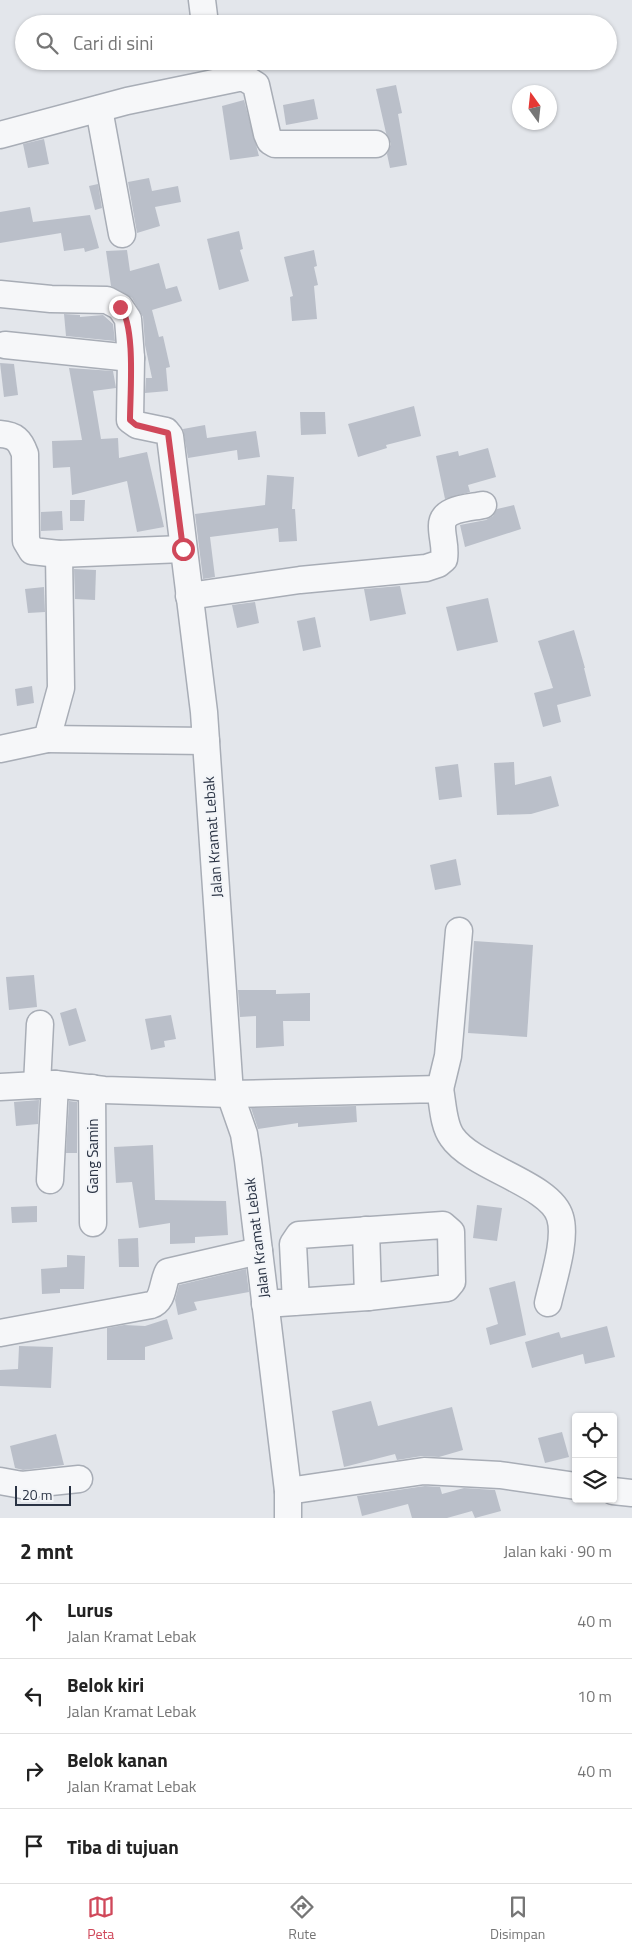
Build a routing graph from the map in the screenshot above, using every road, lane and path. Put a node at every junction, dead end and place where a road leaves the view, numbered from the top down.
1 (202, 0) edge
2 (204, 15) edge
3 (212, 72) edge
4 (99, 109) junction
5 (0, 135) edge
6 (376, 144) dead end
7 (122, 234) dead end
8 (0, 294) edge
9 (5, 345) dead end
10 (131, 358) junction
11 (0, 434) edge
12 (483, 505) dead end
13 (183, 549) junction
14 (59, 554) junction
15 (189, 596) junction
16 (47, 739) junction
17 (206, 741) junction
18 (0, 749) edge
19 (458, 931) dead end
20 (40, 1024) dead end
21 (46, 1084) junction
22 (0, 1087) edge
23 (92, 1088) junction
24 (440, 1089) junction
25 (230, 1094) junction
26 (50, 1180) dead end
27 (93, 1223) dead end
28 (366, 1230) junction
29 (259, 1251) junction
30 (368, 1297) junction
31 (296, 1302) junction
32 (548, 1303) dead end
33 (265, 1304) junction
34 (0, 1333) edge
35 (79, 1479) dead end
36 (0, 1481) edge
37 (572, 1485) edge
38 (288, 1491) junction
39 (617, 1491) edge
40 (632, 1493) edge
41 (288, 1518) edge

1 - 2 street
3 - 4 street
3 - 6 street
4 - 5 street
4 - 7 street
8 - 10 street, Jalan Kramat Lebak
9 - 10 street
10 - 13 street, Jalan Kramat Lebak
11 - 14 street
12 - 15 street
13 - 14 street
13 - 15 street, Jalan Kramat Lebak
14 - 16 street
15 - 17 street, Jalan Kramat Lebak
16 - 17 street
16 - 18 street
17 - 25 street, Jalan Kramat Lebak
19 - 24 street
20 - 21 street
21 - 22 street
21 - 23 street
21 - 26 street
23 - 25 street
23 - 27 street, Gang Samin
24 - 25 street
24 - 32 street
25 - 29 street, Jalan Kramat Lebak
28 - 30 street
28 - 30 street
28 - 31 street
29 - 33 street, Jalan Kramat Lebak
29 - 34 street
30 - 31 street
31 - 33 street
33 - 38 street, Jalan Kramat Lebak
35 - 36 street
37 - 38 street
38 - 41 street, Jalan Kramat Lebak
39 - 40 street

